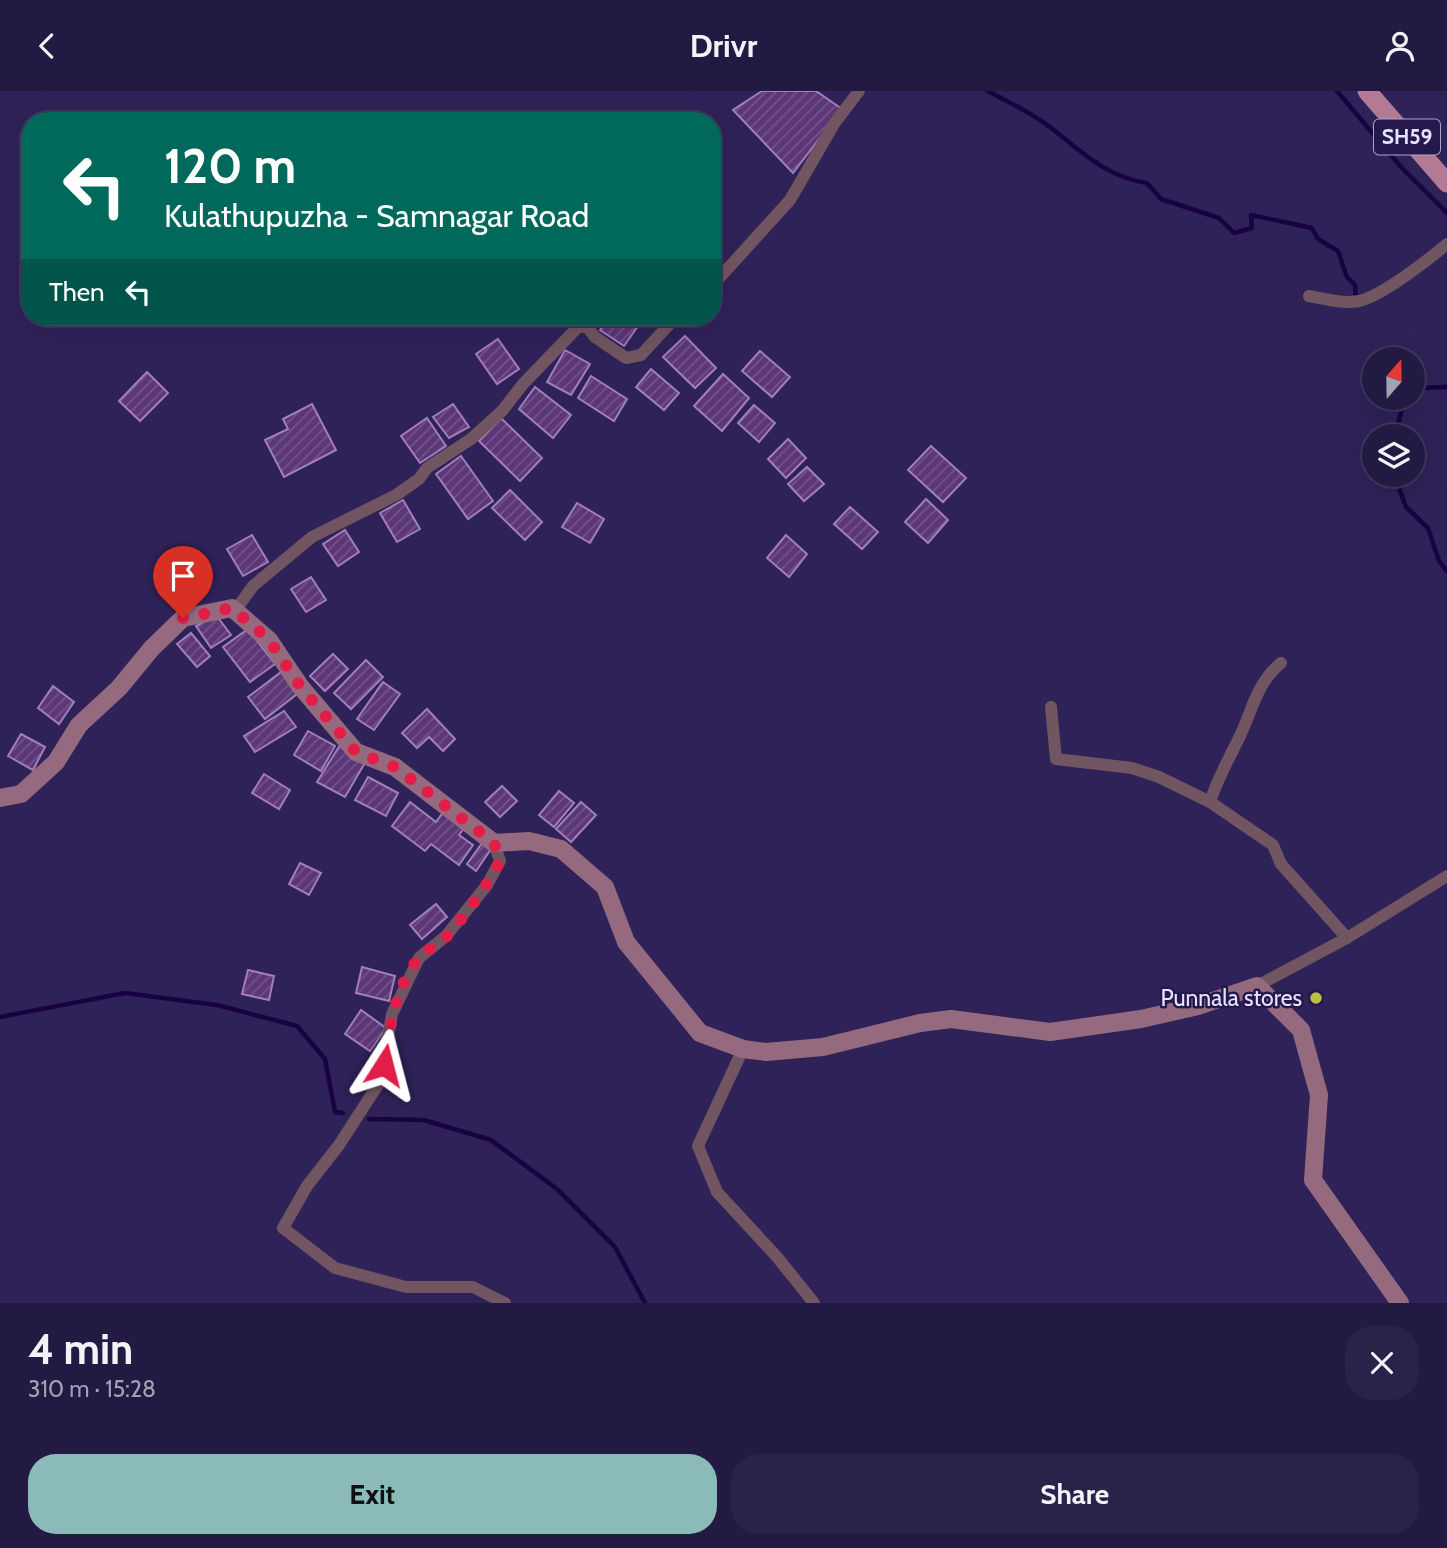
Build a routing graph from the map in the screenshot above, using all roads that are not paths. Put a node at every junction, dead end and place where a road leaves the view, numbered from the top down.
1 (859, 91) edge
2 (1367, 91) edge
3 (1447, 183) edge
4 (1447, 244) edge
5 (721, 276) edge
6 (1309, 296) dead end
7 (579, 326) edge
8 (579, 326) edge
9 (668, 326) edge
10 (235, 611) junction
11 (1280, 663) dead end
12 (1051, 708) dead end
13 (0, 798) edge
14 (1210, 802) junction
15 (494, 843) junction
16 (1447, 876) edge
17 (1347, 938) junction
18 (1257, 986) junction
19 (743, 1049) junction
20 (505, 1303) edge
21 (814, 1303) edge
22 (1400, 1303) edge

1 - 5 street
2 - 3 main road, SH59
4 - 6 street
7 - 9 street
8 - 10 street
10 - 13 main road
10 - 15 main road
11 - 14 street
12 - 14 street
14 - 17 street
15 - 19 main road
15 - 20 street
16 - 17 street
17 - 18 street
18 - 19 main road
18 - 22 main road
19 - 21 street

